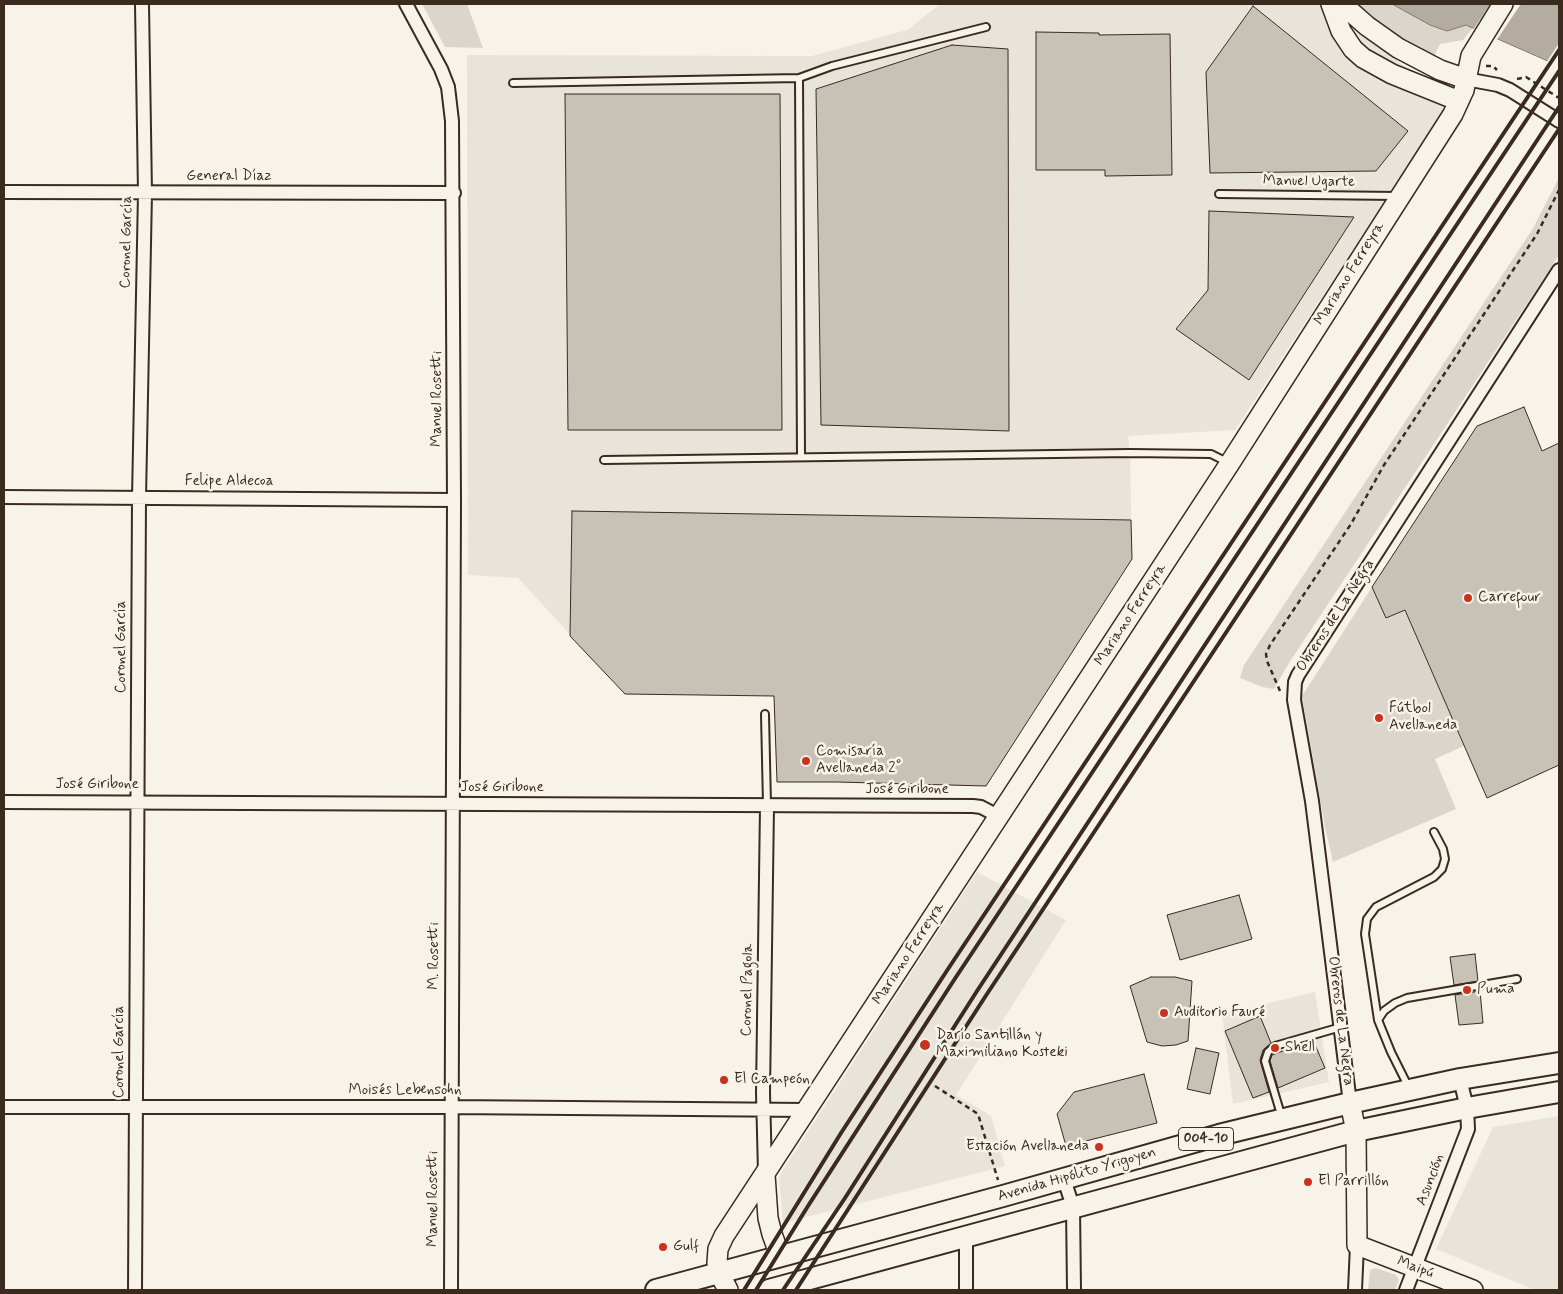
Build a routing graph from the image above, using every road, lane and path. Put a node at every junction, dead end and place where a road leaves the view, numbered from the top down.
1 (142, 4) edge
2 (406, 4) edge
3 (1331, 4) edge
4 (1342, 4) edge
5 (1503, 4) edge
6 (1367, 26) junction
7 (986, 27) dead end
8 (1353, 49) junction
9 (799, 78) junction
10 (1466, 80) junction
11 (513, 83) dead end
12 (1459, 101) junction
13 (1559, 121) edge
14 (1559, 190) edge
15 (4, 192) edge
16 (145, 193) junction
17 (454, 193) junction
18 (1219, 194) dead end
19 (1399, 196) junction
20 (1559, 270) edge
21 (801, 456) junction
22 (604, 460) dead end
23 (1230, 463) junction
24 (4, 497) edge
25 (139, 498) junction
26 (454, 500) junction
27 (1282, 695) dead end
28 (765, 714) dead end
29 (137, 801) junction
30 (4, 802) edge
31 (452, 804) junction
32 (767, 806) junction
33 (998, 816) junction
34 (1434, 832) dead end
35 (1517, 979) dead end
36 (1378, 1020) junction
37 (1341, 1027) junction
38 (1559, 1063) edge
39 (1460, 1079) junction
40 (935, 1086) dead end
41 (1410, 1090) junction
42 (1559, 1092) edge
43 (1350, 1103) junction
44 (4, 1107) edge
45 (451, 1107) junction
46 (136, 1108) junction
47 (1467, 1108) junction
48 (763, 1109) junction
49 (807, 1110) junction
50 (1282, 1120) junction
51 (1356, 1131) junction
52 (765, 1175) junction
53 (1064, 1179) junction
54 (1003, 1196) junction
55 (1073, 1207) junction
56 (966, 1237) junction
57 (1357, 1246) junction
58 (780, 1256) junction
59 (1414, 1268) junction
60 (724, 1282) edge
61 (798, 1287) edge
62 (135, 1290) edge
63 (450, 1290) edge
64 (656, 1290) edge
65 (769, 1290) edge
66 (966, 1290) edge
67 (1074, 1290) edge
68 (1355, 1290) edge
69 (1406, 1290) edge
70 (1474, 1290) edge

1 - 16 street, Coronel García
2 - 17 street, Manuel Rosetti
3 - 8 street
4 - 6 street
5 - 10 street, Mariano Ferreyra
6 - 8 street
6 - 10 street
7 - 9 lane
8 - 12 street
9 - 11 lane
9 - 21 lane
10 - 12 street, Mariano Ferreyra
10 - 13 street
12 - 19 street, Mariano Ferreyra
14 - 27 path
15 - 16 street, General Díaz
16 - 17 street, General Díaz
16 - 25 street, Coronel García
17 - 26 street, Manuel Rosetti
18 - 19 lane, Manuel Ugarte
19 - 23 street, Mariano Ferreyra
20 - 37 street, Obreros de La Negra
21 - 22 lane
21 - 23 lane
23 - 33 street, Mariano Ferreyra
24 - 25 street, Felipe Aldecoa
25 - 26 street, Felipe Aldecoa
25 - 29 street, Coronel García
26 - 31 street, Manuel Rosetti
28 - 32 lane
29 - 30 street, José Giribone
29 - 31 street, José Giribone
29 - 46 street, Coronel García
31 - 32 street, José Giribone
31 - 45 street, M. Rosetti
32 - 33 street, José Giribone
32 - 48 street, Coronel Pagola
33 - 49 street, Mariano Ferreyra
34 - 36 lane
35 - 36 lane
36 - 41 lane
37 - 43 street, Obreros de La Negra
37 - 50 lane
38 - 39 main road, Avenida Hipólito Yrigoyen / 004-10
39 - 41 main road, Avenida Hipólito Yrigoyen / 004-10
39 - 47 street, Asunción
40 - 54 path
41 - 43 main road, Avenida Hipólito Yrigoyen / 004-10
42 - 47 main road, Avenida Hipólito Yrigoyen / 004-10
43 - 50 main road, Avenida Hipólito Yrigoyen / 004-10
43 - 51 street, Obreros de La Negra
44 - 46 street, Moisés Lebensohn
45 - 46 street, Moisés Lebensohn
45 - 48 street, Moisés Lebensohn
45 - 63 street, Manuel Rosetti
46 - 62 street, Coronel García
47 - 51 main road, Avenida Hipólito Yrigoyen / 004-10
47 - 59 street, Asunción
48 - 49 street, Moisés Lebensohn
48 - 52 street, Coronel Pagola
49 - 52 street, Mariano Ferreyra
50 - 53 main road, Avenida Hipólito Yrigoyen / 004-10
51 - 55 main road, Avenida Hipólito Yrigoyen / 004-10
51 - 57 street, Obreros de La Negra
52 - 58 street
52 - 60 street, Mariano Ferreyra
53 - 54 main road, Avenida Hipólito Yrigoyen / 004-10
53 - 55 street
54 - 58 main road, Avenida Hipólito Yrigoyen / 004-10
55 - 56 main road, Avenida Hipólito Yrigoyen / 004-10
55 - 67 street
56 - 61 main road, Avenida Hipólito Yrigoyen / 004-10
56 - 66 street
57 - 59 street, Maipú
57 - 68 street
58 - 60 main road, Avenida Hipólito Yrigoyen / 004-10
59 - 69 street, Asunción
59 - 70 street, Maipú
60 - 64 main road, Avenida Hipólito Yrigoyen / 004-10
61 - 65 main road, Avenida Hipólito Yrigoyen / 004-10

